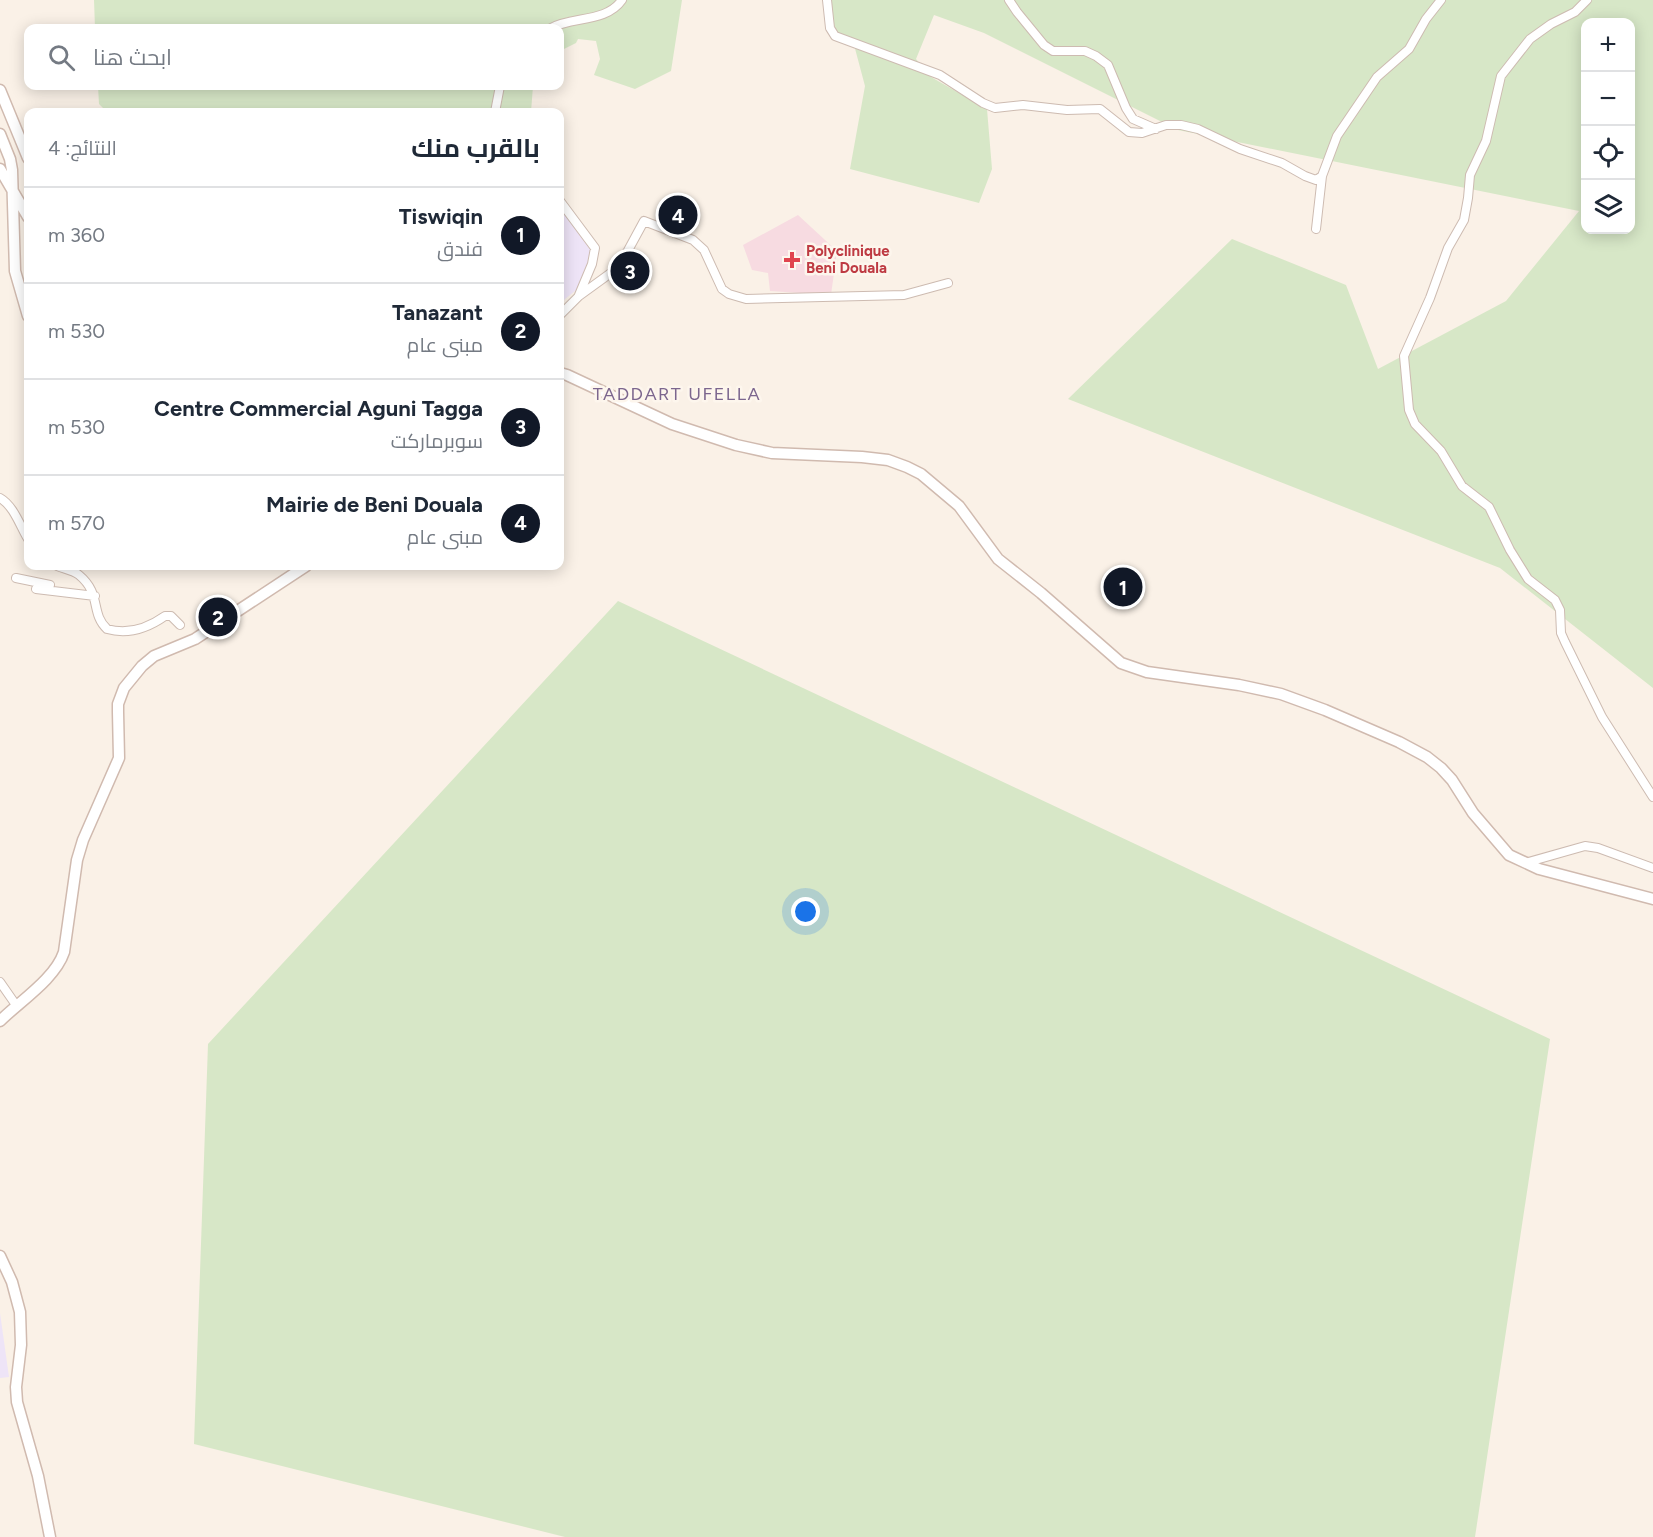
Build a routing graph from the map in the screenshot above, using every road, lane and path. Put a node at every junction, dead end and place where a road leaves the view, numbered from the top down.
1 (622, 0) edge
2 (827, 0) edge
3 (1009, 0) edge
4 (1441, 0) edge
5 (1587, 0) edge
6 (564, 25) edge
7 (0, 90) edge
8 (499, 90) edge
9 (496, 108) edge
10 (1156, 129) junction
11 (0, 134) edge
12 (24, 148) edge
13 (0, 169) edge
14 (1322, 176) junction
15 (14, 192) junction
16 (564, 206) edge
17 (24, 210) edge
18 (1316, 229) dead end
19 (948, 283) dead end
20 (579, 296) junction
21 (24, 304) edge
22 (564, 311) edge
23 (564, 374) edge
24 (0, 498) edge
25 (24, 532) edge
26 (68, 570) edge
27 (297, 570) edge
28 (15, 578) dead end
29 (36, 589) dead end
30 (69, 592) junction
31 (95, 596) junction
32 (180, 625) dead end
33 (1653, 797) edge
34 (1524, 863) junction
35 (1653, 868) edge
36 (1653, 899) edge
37 (0, 982) edge
38 (16, 1005) junction
39 (0, 1022) edge
40 (0, 1256) edge
41 (50, 1537) edge

1 - 6 street
2 - 10 street
3 - 10 street
4 - 14 street
5 - 33 street
7 - 12 main road
8 - 9 street
10 - 14 street
11 - 15 main road
13 - 15 main road
14 - 18 street
15 - 17 main road
15 - 21 main road
16 - 20 street
19 - 20 street
20 - 22 street
23 - 34 main road
24 - 25 street
26 - 31 street
27 - 38 main road
28 - 30 street
29 - 30 street
30 - 31 street
31 - 32 street
34 - 35 street
34 - 36 main road
37 - 38 street
38 - 39 main road
40 - 41 main road

